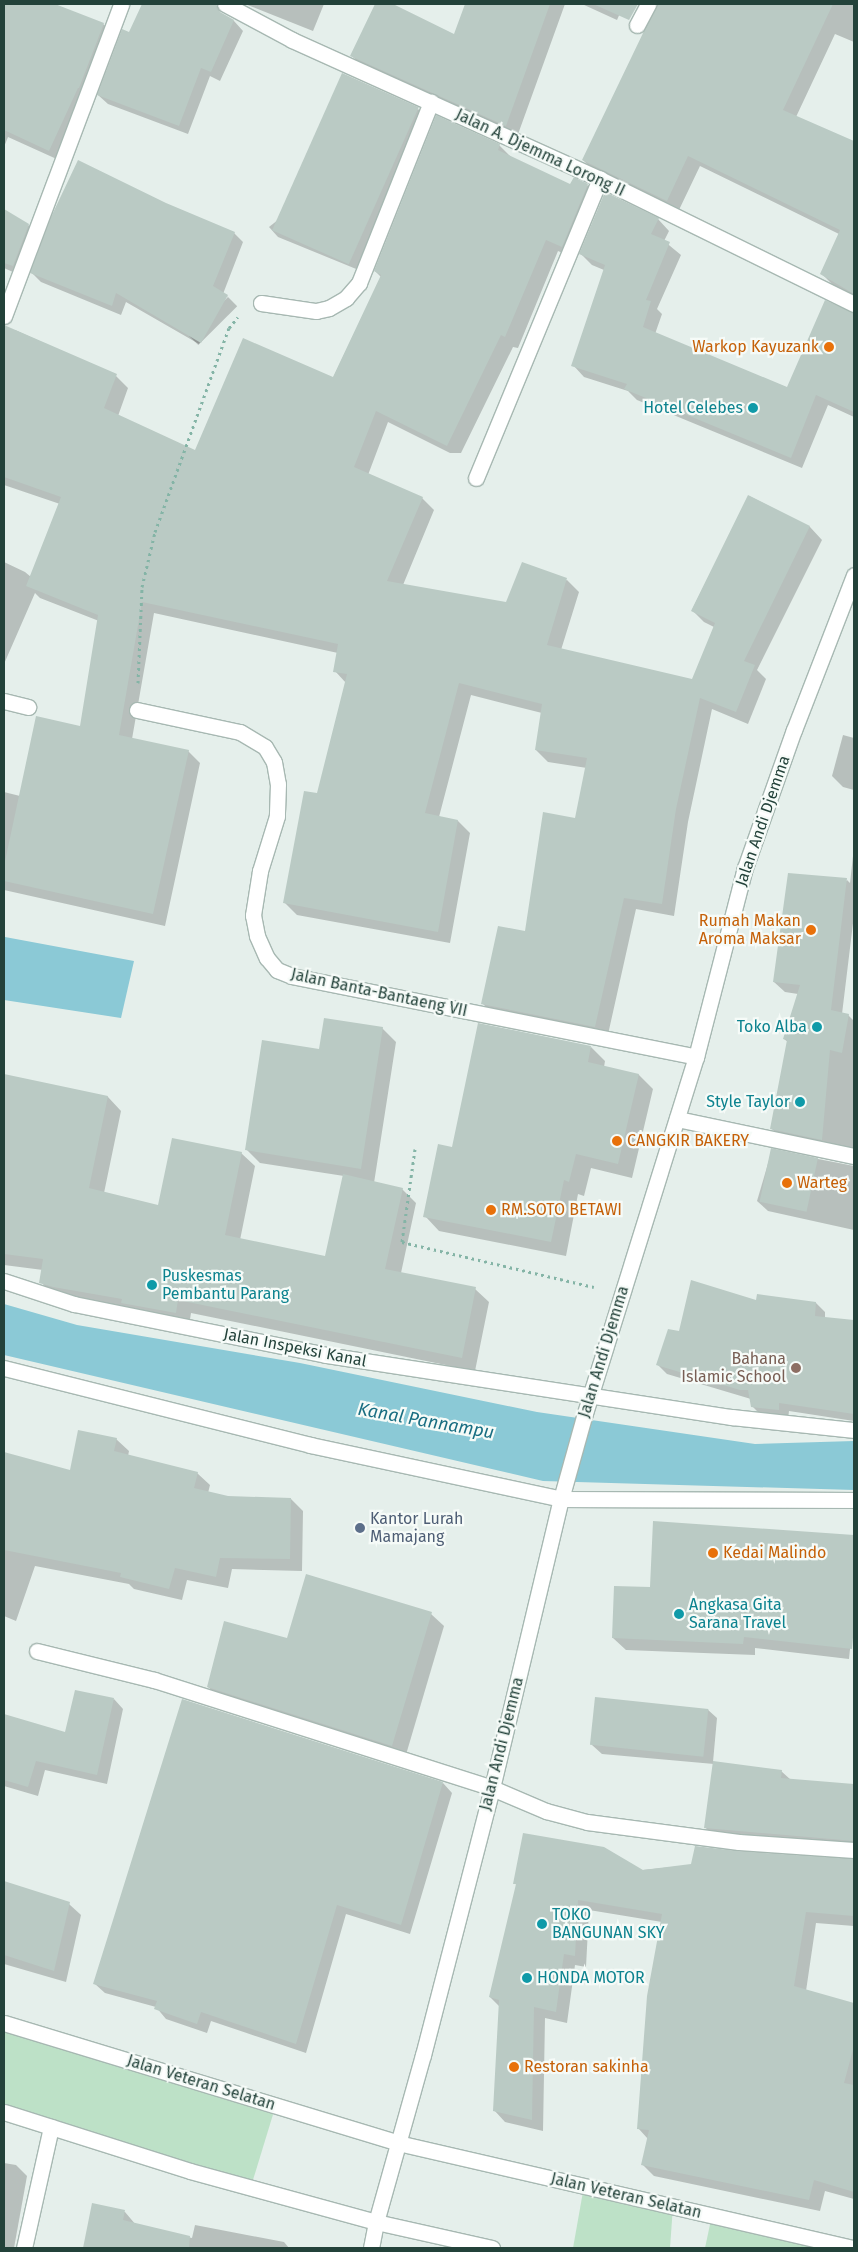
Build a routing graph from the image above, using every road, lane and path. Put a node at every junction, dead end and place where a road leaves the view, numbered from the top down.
1 (122, 4) edge
2 (225, 4) edge
3 (648, 4) edge
4 (637, 25) dead end
5 (431, 102) junction
6 (600, 179) junction
7 (261, 303) joint
8 (854, 304) edge
9 (4, 316) edge
10 (476, 478) dead end
11 (854, 575) edge
12 (4, 701) edge
13 (28, 706) dead end
14 (137, 710) joint
15 (696, 1057) junction
16 (677, 1119) junction
17 (416, 1149) dead end
18 (854, 1156) edge
19 (4, 1281) edge
20 (622, 1294) junction
21 (4, 1368) edge
22 (590, 1396) junction
23 (854, 1430) edge
24 (561, 1499) junction
25 (854, 1500) edge
26 (37, 1651) dead end
27 (492, 1788) junction
28 (854, 1850) edge
29 (4, 2023) edge
30 (4, 2112) edge
31 (51, 2127) junction
32 (398, 2143) junction
33 (376, 2222) junction
34 (24, 2248) edge
35 (371, 2248) edge
36 (492, 2248) edge
37 (854, 2248) edge

1 - 9 street
2 - 5 street, Jalan A. Djemma Lorong II
3 - 4 street
5 - 6 street, Jalan A. Djemma Lorong II
5 - 7 street
6 - 8 street, Jalan A. Djemma Lorong II
6 - 10 street
7 - 14 path
11 - 15 street, Jalan Andi Djemma
12 - 13 street
14 - 15 street, Jalan Banta-Bantaeng VII
15 - 16 street, Jalan Andi Djemma
16 - 18 street
16 - 20 street, Jalan Andi Djemma
17 - 20 path
19 - 22 street, Jalan Inspeksi Kanal
20 - 22 street, Jalan Andi Djemma
21 - 24 street
22 - 23 street, Jalan Inspeksi Kanal
22 - 24 street, Jalan Andi Djemma
24 - 25 street
24 - 27 street, Jalan Andi Djemma
26 - 27 street
27 - 28 street
27 - 32 street, Jalan Andi Djemma
29 - 32 street, Jalan Veteran Selatan
30 - 31 street
31 - 33 street
31 - 34 street
32 - 33 street
32 - 37 street, Jalan Veteran Selatan
33 - 35 street
33 - 36 street

